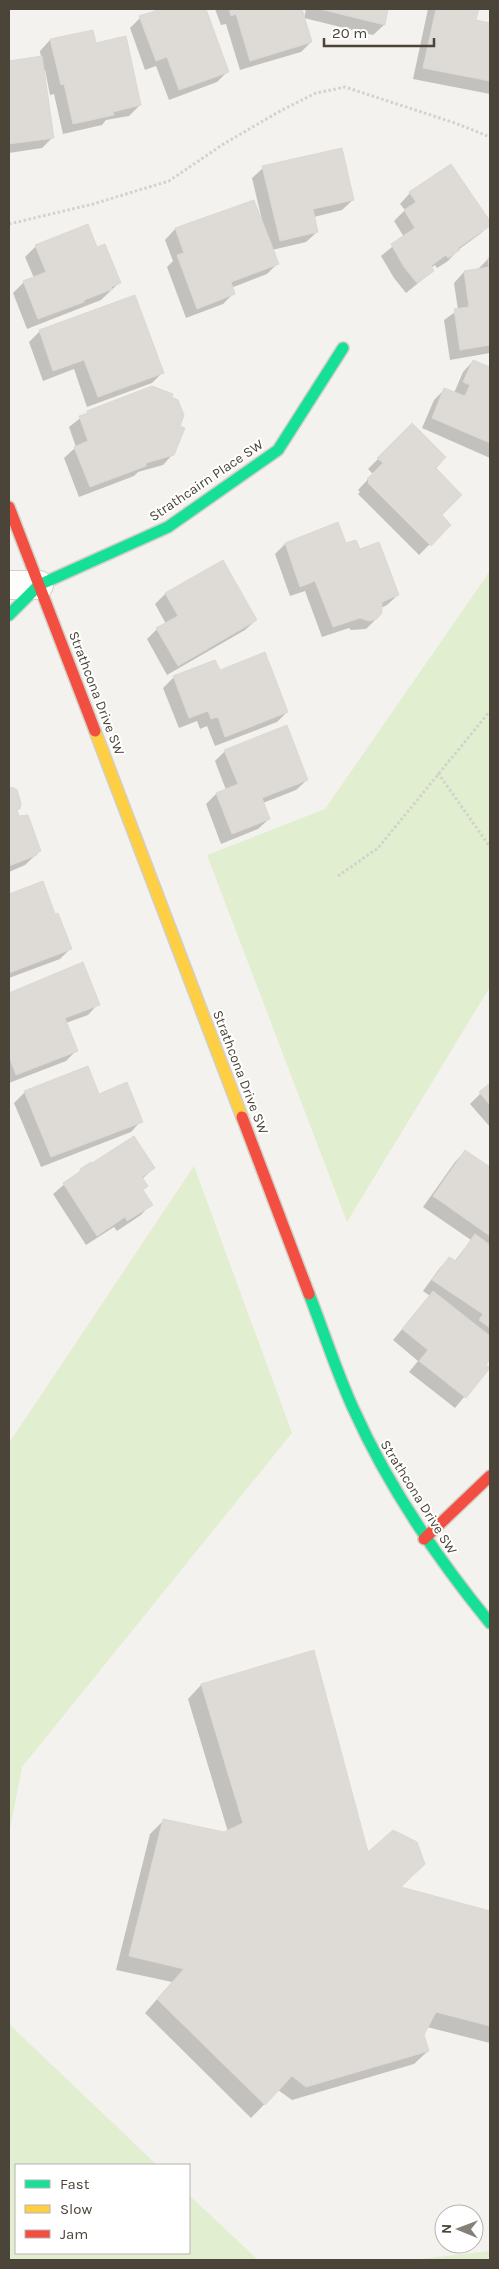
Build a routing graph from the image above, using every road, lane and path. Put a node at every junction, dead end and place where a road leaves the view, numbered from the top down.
1 (490, 137) edge
2 (9, 224) edge
3 (343, 348) dead end
4 (9, 507) edge
5 (9, 585) edge
6 (39, 585) junction
7 (9, 615) edge
8 (490, 711) edge
9 (438, 773) junction
10 (490, 847) edge
11 (338, 876) dead end
12 (490, 1476) edge
13 (424, 1538) junction
14 (490, 1623) edge

1 - 2 path
3 - 6 street, Strathcairn Place SW
4 - 6 street, Strathcona Drive SW
5 - 6 street
6 - 7 street
6 - 13 street, Strathcona Drive SW
8 - 9 path
9 - 10 path
9 - 11 path
12 - 13 street
13 - 14 street, Strathcona Drive SW

